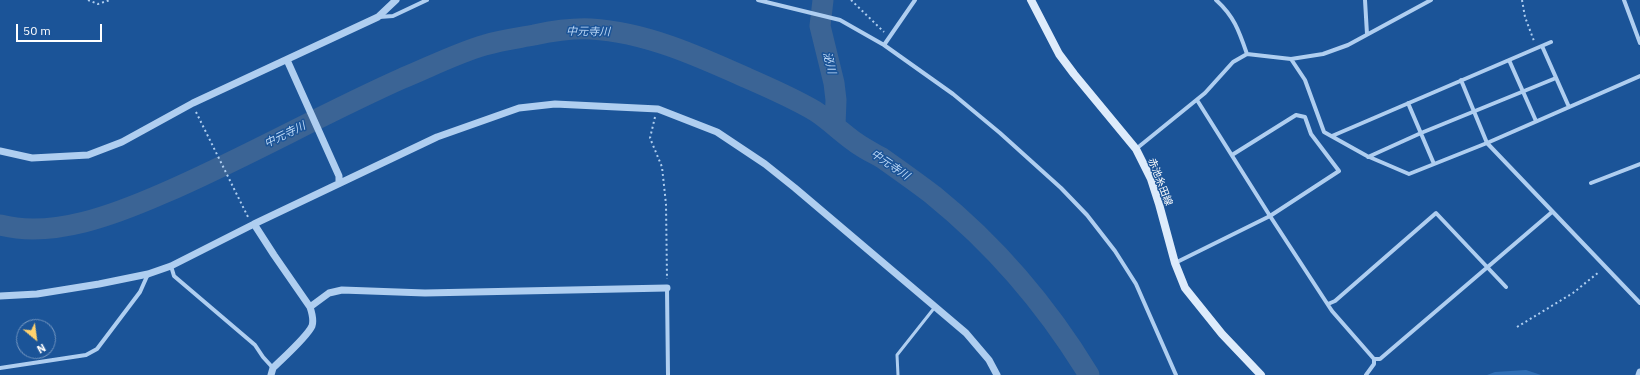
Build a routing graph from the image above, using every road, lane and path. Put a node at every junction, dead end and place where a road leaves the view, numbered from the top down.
1 (88, 0) edge
2 (110, 0) edge
3 (396, 0) edge
4 (428, 0) edge
5 (758, 0) edge
6 (851, 0) edge
7 (915, 0) edge
8 (1031, 0) edge
9 (1216, 0) edge
10 (1365, 0) edge
11 (1431, 0) edge
12 (1522, 0) edge
13 (1624, 0) edge
14 (378, 17) junction
15 (1638, 33) edge
16 (1367, 34) junction
17 (889, 38) junction
18 (1551, 42) dead end
19 (1640, 43) edge
20 (884, 45) junction
21 (1542, 46) junction
22 (1536, 48) junction
23 (1247, 54) junction
24 (1291, 59) junction
25 (286, 60) junction
26 (1509, 60) junction
27 (1640, 76) edge
28 (1556, 78) junction
29 (1462, 80) junction
30 (1523, 92) junction
31 (1197, 100) junction
32 (1408, 103) junction
33 (1569, 107) junction
34 (658, 108) junction
35 (196, 110) dead end
36 (1474, 111) junction
37 (1536, 121) junction
38 (1421, 133) junction
39 (1332, 136) junction
40 (1487, 142) junction
41 (1136, 149) junction
42 (0, 151) edge
43 (1232, 155) junction
44 (1368, 157) junction
45 (1434, 164) junction
46 (1640, 164) edge
47 (339, 179) junction
48 (1591, 183) dead end
49 (1552, 212) junction
50 (1270, 216) junction
51 (249, 218) dead end
52 (254, 224) junction
53 (1175, 263) junction
54 (171, 266) junction
55 (1487, 267) junction
56 (1605, 267) junction
57 (148, 274) junction
58 (1506, 287) dead end
59 (667, 288) junction
60 (0, 296) edge
61 (1640, 303) edge
62 (1328, 304) junction
63 (310, 307) junction
64 (935, 307) junction
65 (1517, 327) dead end
66 (1374, 359) junction
67 (0, 368) edge
68 (272, 372) edge
69 (1640, 372) edge
70 (668, 375) edge
71 (898, 375) edge
72 (997, 375) edge
73 (1176, 375) edge
74 (1261, 375) edge
75 (1366, 375) edge
76 (1639, 375) edge

1 - 2 path
3 - 14 street
4 - 14 street
5 - 20 street
6 - 17 path
7 - 17 street
8 - 41 main road, 赤池糸田線
9 - 23 street
10 - 16 street
11 - 16 street
12 - 22 path
13 - 15 street
14 - 25 street
15 - 19 street
16 - 24 street
17 - 20 street
18 - 21 street
20 - 73 street
21 - 22 street
21 - 28 street
22 - 26 street
23 - 24 street
23 - 31 street
24 - 39 street
25 - 42 street
25 - 47 street
26 - 29 street
26 - 30 street
27 - 33 street
28 - 30 street
28 - 33 street
29 - 32 street
29 - 36 street
30 - 36 street
30 - 37 street
31 - 41 street
31 - 43 street
32 - 38 street
32 - 39 street
33 - 37 street
34 - 47 street
34 - 59 path
34 - 64 street
35 - 51 path
36 - 38 street
36 - 40 street
37 - 40 street
38 - 44 street
38 - 45 street
39 - 44 street
40 - 45 street
40 - 49 street
41 - 53 main road, 赤池糸田線
43 - 50 street
43 - 50 street
44 - 45 street
46 - 48 street
47 - 52 street
49 - 55 street
49 - 56 street
50 - 53 street
50 - 62 street
52 - 54 street
52 - 63 street
53 - 74 main road, 赤池糸田線
54 - 57 street
54 - 68 street
55 - 58 street
55 - 62 street
55 - 66 street
56 - 61 street
56 - 65 path
57 - 60 street
57 - 67 street
59 - 63 street
59 - 70 street
62 - 66 street
63 - 68 street
64 - 71 lane
64 - 72 street
66 - 75 street
69 - 76 street

